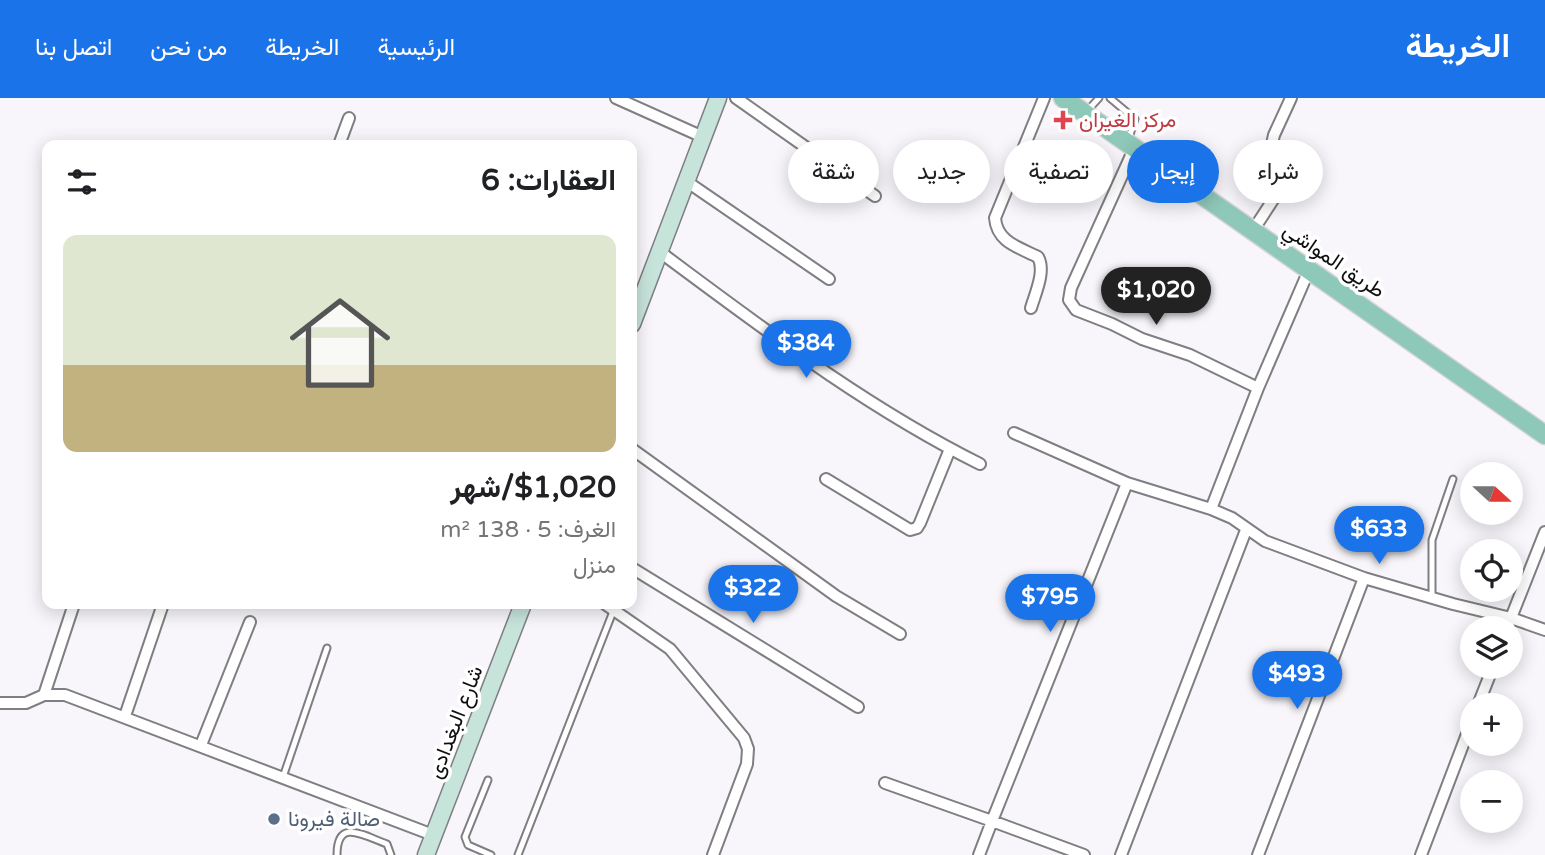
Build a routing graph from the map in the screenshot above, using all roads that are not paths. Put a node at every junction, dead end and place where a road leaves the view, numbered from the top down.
1 (718, 98) edge
2 (736, 98) edge
3 (1044, 98) edge
4 (1063, 98) edge
5 (1098, 98) edge
6 (1110, 98) edge
7 (1291, 98) edge
8 (620, 99) edge
9 (1085, 114) junction
10 (349, 118) dead end
11 (703, 137) junction
12 (341, 140) edge
13 (796, 140) edge
14 (1131, 140) edge
15 (1127, 144) edge
16 (1127, 153) edge
17 (686, 181) junction
18 (1211, 203) edge
19 (1252, 232) junction
20 (660, 252) junction
21 (1309, 270) junction
22 (829, 279) dead end
23 (1031, 309) dead end
24 (637, 311) edge
25 (1258, 388) junction
26 (1014, 433) dead end
27 (1545, 435) edge
28 (950, 449) junction
29 (637, 453) edge
30 (980, 464) dead end
31 (826, 479) dead end
32 (1453, 479) dead end
33 (1127, 484) junction
34 (1211, 509) junction
35 (1246, 530) junction
36 (1545, 532) edge
37 (637, 572) edge
38 (1364, 578) junction
39 (1432, 597) junction
40 (72, 609) edge
41 (161, 609) edge
42 (521, 609) edge
43 (608, 609) edge
44 (613, 609) edge
45 (1488, 616) edge
46 (1512, 616) edge
47 (250, 622) dead end
48 (1523, 626) edge
49 (1545, 630) edge
50 (900, 634) dead end
51 (327, 648) dead end
52 (44, 695) junction
53 (0, 703) edge
54 (858, 707) dead end
55 (125, 716) junction
56 (201, 746) junction
57 (1460, 753) edge
58 (283, 777) junction
59 (488, 780) dead end
60 (885, 783) dead end
61 (992, 821) junction
62 (433, 835) junction
63 (337, 855) edge
64 (391, 855) edge
65 (426, 855) edge
66 (491, 855) edge
67 (518, 855) edge
68 (713, 855) edge
69 (979, 855) edge
70 (1084, 855) edge
71 (1121, 855) edge
72 (1258, 855) edge
73 (1421, 855) edge

1 - 11 street
2 - 13 street
3 - 23 street
4 - 9 main road, طريق المواشي
5 - 9 lane
6 - 14 lane
7 - 19 street
8 - 11 street
9 - 15 main road, طريق المواشي
10 - 12 street
11 - 17 street
16 - 25 street
17 - 20 street
17 - 22 street
18 - 19 main road, طريق المواشي
19 - 21 main road, طريق المواشي
20 - 24 street
20 - 28 street
21 - 25 street
21 - 27 main road, طريق المواشي
25 - 34 street
26 - 33 street
28 - 30 street
28 - 31 street
29 - 50 street
32 - 39 lane
33 - 34 street
33 - 61 street
34 - 35 street
35 - 38 street
35 - 71 street
36 - 46 street
37 - 54 street
38 - 39 street
38 - 72 street
39 - 45 street
40 - 52 street
41 - 55 street
42 - 62 street, شارع البغدادى
43 - 67 lane
44 - 68 street
47 - 56 street
48 - 49 street
51 - 58 lane
52 - 53 street
52 - 55 street
55 - 56 street
56 - 58 street
57 - 73 street
58 - 62 street
59 - 66 lane
60 - 61 street
61 - 69 street
61 - 70 street
62 - 65 street, شارع البغدادى
63 - 64 lane

